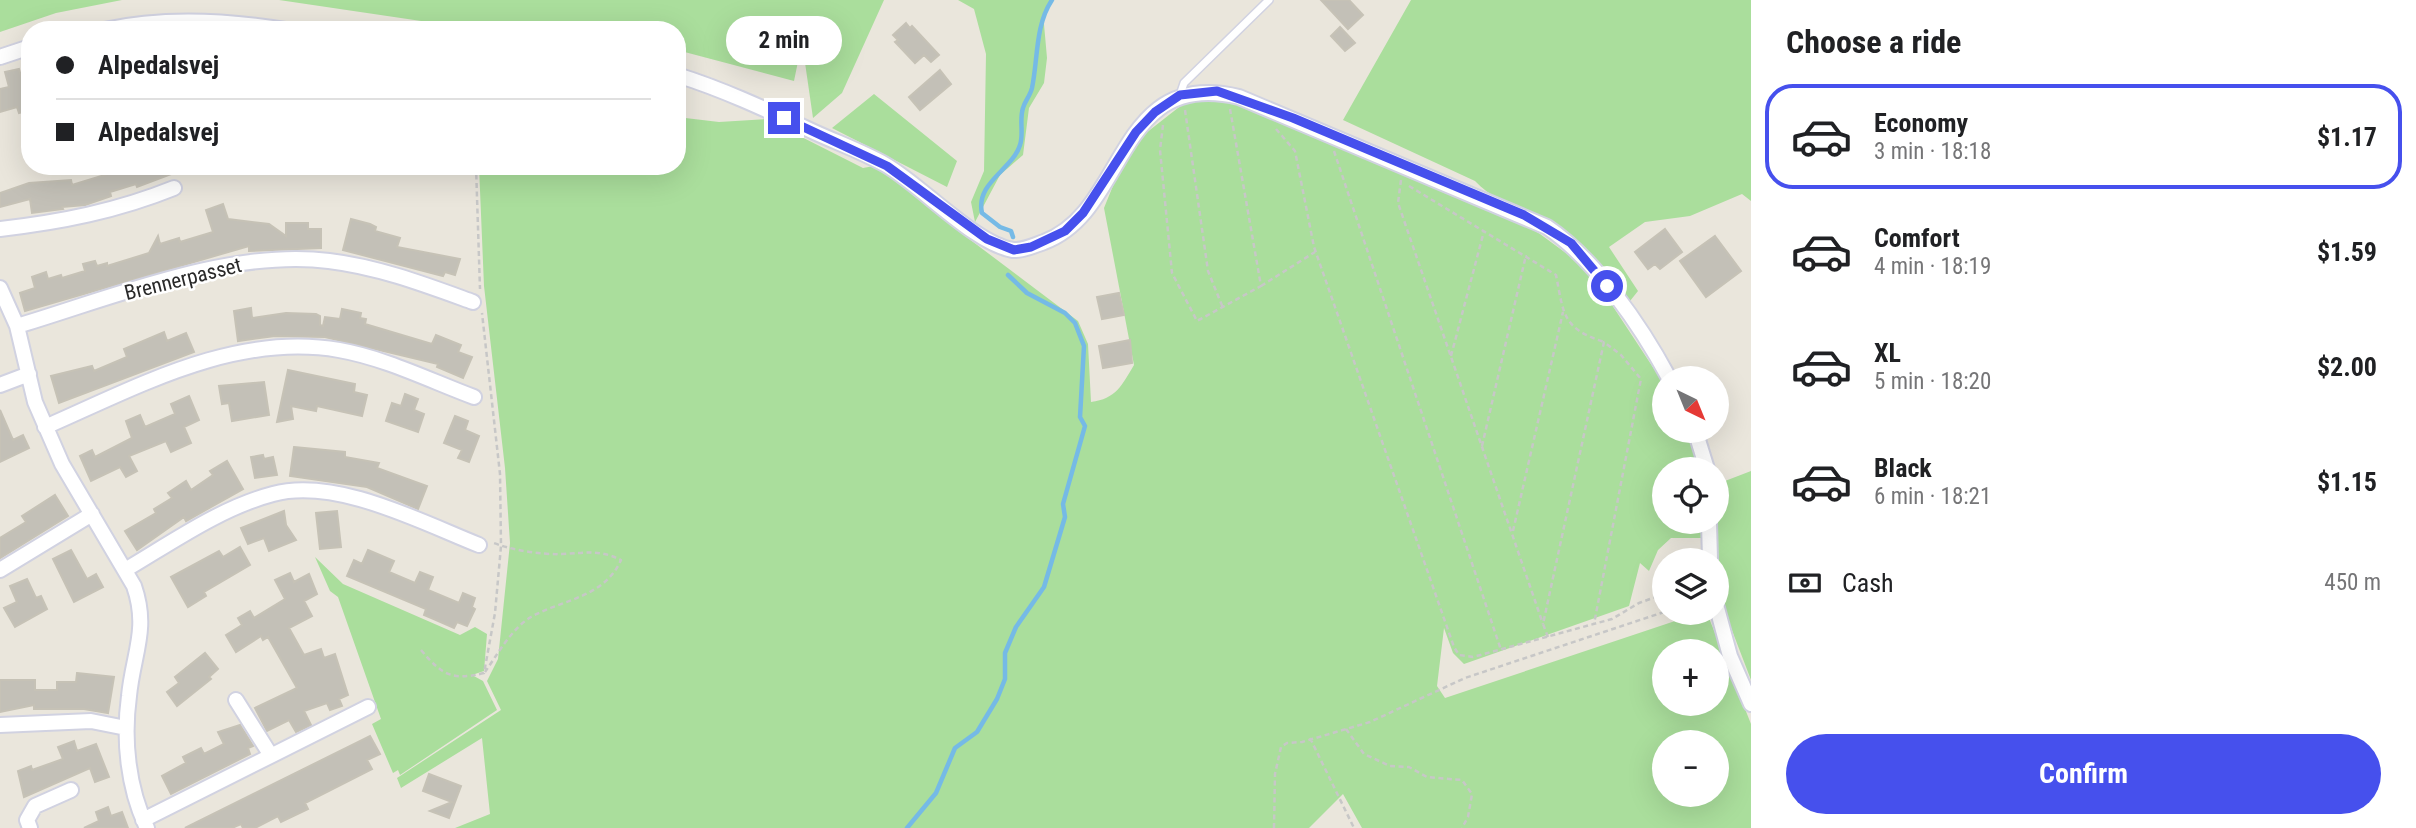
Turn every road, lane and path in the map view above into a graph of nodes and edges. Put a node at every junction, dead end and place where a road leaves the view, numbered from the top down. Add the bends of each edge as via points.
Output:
1 (1269, 0) edge
2 (21, 50) edge
3 (0, 57) edge
4 (686, 78) edge
5 (1180, 95) junction
6 (1241, 112) dead end
7 (1174, 117) dead end
8 (1163, 123) dead end
9 (1284, 130) dead end
10 (1334, 151) dead end
11 (476, 175) edge
12 (174, 188) dead end
13 (0, 229) edge
14 (1485, 231) junction
15 (1315, 251) junction
16 (1527, 255) junction
17 (1261, 286) junction
18 (0, 288) edge
19 (478, 300) junction
20 (1223, 308) junction
21 (1563, 309) junction
22 (17, 326) junction
23 (1604, 342) junction
24 (1451, 357) junction
25 (1661, 366) edge
26 (29, 374) junction
27 (0, 385) edge
28 (474, 397) dead end
29 (45, 427) junction
30 (1482, 446) junction
31 (92, 514) junction
32 (1512, 533) junction
33 (479, 545) dead end
34 (501, 546) junction
35 (0, 570) edge
36 (125, 570) junction
37 (1652, 599) edge
38 (1652, 616) edge
39 (1543, 624) junction
40 (1594, 624) junction
41 (1722, 625) edge
42 (1548, 637) junction
43 (421, 650) dead end
44 (1501, 650) junction
45 (484, 673) junction
46 (236, 700) dead end
47 (1751, 704) edge
48 (368, 707) dead end
49 (0, 725) edge
50 (127, 728) junction
51 (1346, 729) junction
52 (1310, 738) junction
53 (270, 754) junction
54 (71, 790) dead end
55 (145, 824) edge
56 (30, 828) edge
57 (1274, 828) edge
58 (1354, 828) edge
59 (1462, 828) edge

1 - 5 lane via 1184,83
2 - 3 street
4 - 5 street via 887,166 987,239 1014,250 1065,231 1083,213 1136,132
5 - 25 street via 1203,90 1239,97 1547,227 1594,267
6 - 17 path via 1230,108
7 - 20 path via 1185,110 1208,271
8 - 20 path via 1160,150 1172,273 1197,321
9 - 15 path via 1272,125 1295,151
10 - 44 path
11 - 19 path
12 - 13 street via 87,216
14 - 16 path
14 - 24 path
14 - 24 path via 1400,180 1398,203
15 - 17 path
15 - 44 path via 1454,647 1459,655 1473,657
16 - 21 path via 1556,275
16 - 30 path
17 - 20 path
18 - 22 street
19 - 22 street, Brennerpasset via 386,271 328,260 268,260 225,265
19 - 34 path via 500,474
21 - 23 path via 1567,322 1580,334
21 - 32 path
22 - 26 street
23 - 39 path
23 - 40 path via 1641,379
24 - 30 path
26 - 27 street
26 - 29 street
28 - 29 street via 339,350 270,347 179,369
29 - 31 street
30 - 32 path
31 - 35 street
31 - 36 street
32 - 39 path
33 - 36 street via 360,498 314,491 275,493 199,526
34 - 45 path
34 - 45 path via 561,554 587,550 621,561 615,574 588,595 528,618
36 - 50 street via 140,603 142,620
37 - 40 path
38 - 51 path via 1465,678
39 - 42 path
40 - 42 path
41 - 47 street
42 - 44 path
43 - 45 path via 435,667 453,677
46 - 53 street
48 - 53 street
49 - 50 street via 91,721
50 - 55 street via 132,782
51 - 52 path
51 - 59 path via 1364,754 1390,766 1409,767 1427,777 1462,780 1472,794
52 - 57 path via 1281,747 1275,774
52 - 58 path
53 - 55 street
54 - 56 street via 35,806 26,820

